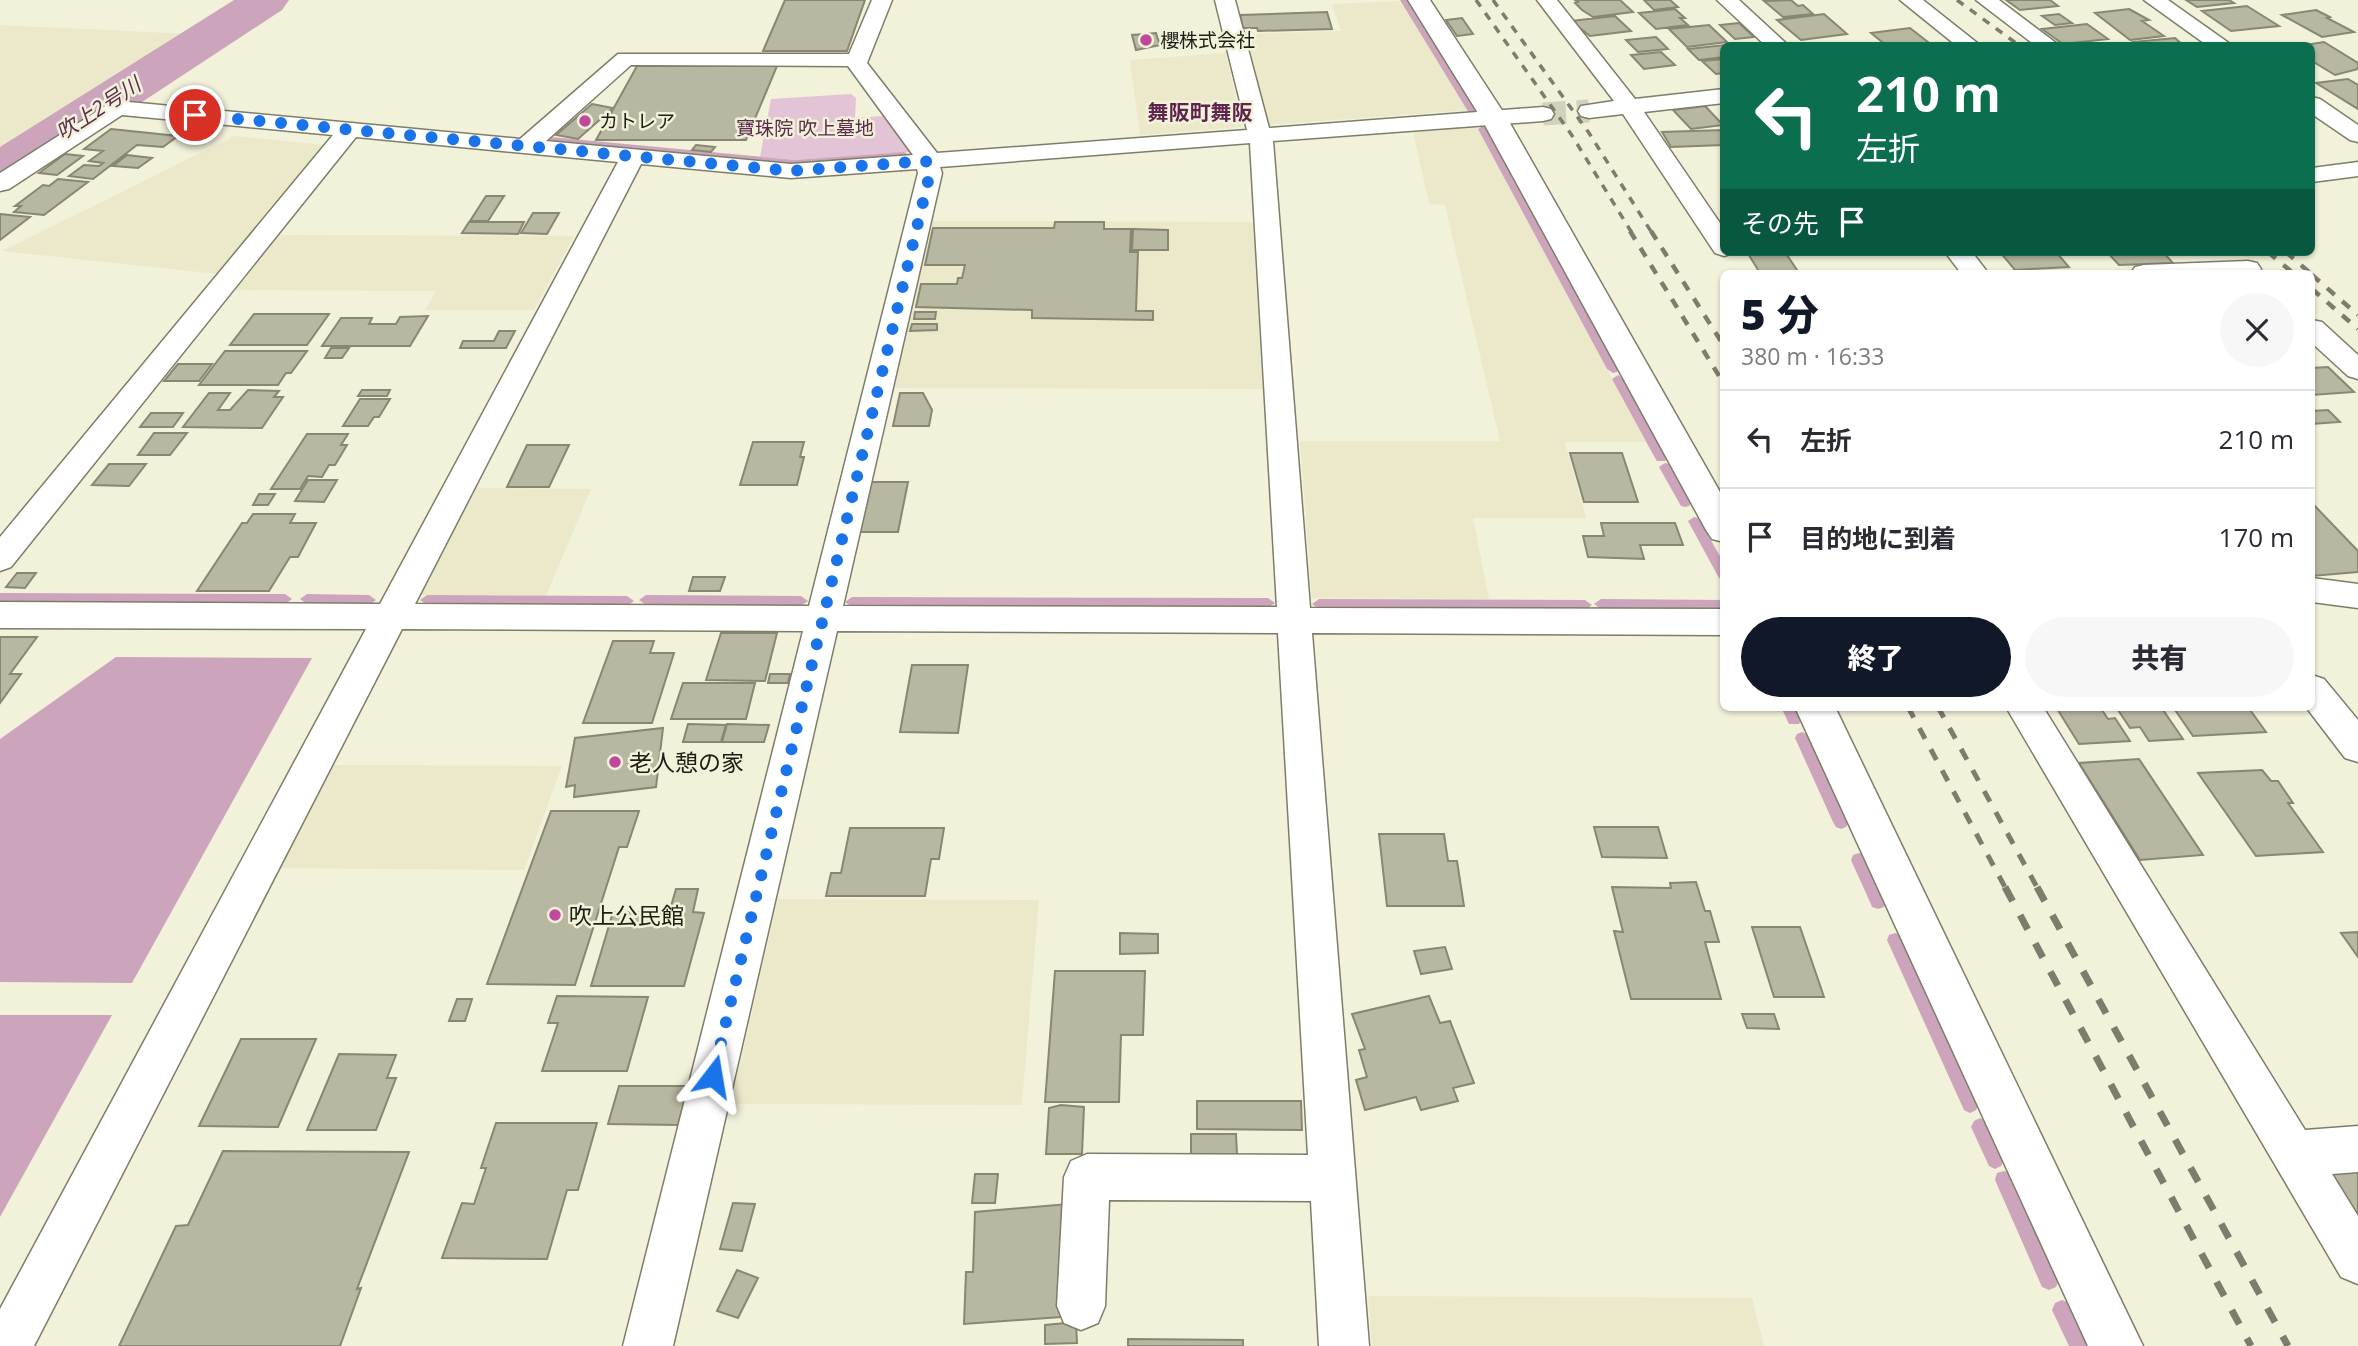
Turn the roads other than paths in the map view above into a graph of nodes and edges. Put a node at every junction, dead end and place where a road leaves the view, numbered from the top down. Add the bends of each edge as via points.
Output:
1 (882, 0) edge
2 (1225, 0) edge
3 (1419, 0) edge
4 (1547, 0) edge
5 (1727, 0) edge
6 (1910, 0) edge
7 (1986, 0) edge
8 (2154, 0) edge
9 (1774, 42) edge
10 (1966, 42) edge
11 (2044, 42) edge
12 (2217, 42) edge
13 (857, 60) junction
14 (1720, 96) edge
15 (2315, 106) edge
16 (1630, 107) junction
17 (1589, 111) tunnel mouth
18 (1543, 114) tunnel mouth
19 (1494, 118) junction
20 (350, 130) junction
21 (2358, 135) edge
22 (1259, 136) junction
23 (526, 146) junction
24 (633, 156) junction
25 (926, 161) junction
26 (2358, 169) edge
27 (2315, 176) edge
28 (0, 184) edge
29 (1720, 242) edge
30 (1961, 256) edge
31 (2243, 265) edge
32 (1973, 270) edge
33 (2181, 270) edge
34 (2315, 331) edge
35 (2358, 370) edge
36 (1720, 523) edge
37 (0, 559) edge
38 (2315, 590) edge
39 (2358, 596) edge
40 (0, 615) edge
41 (389, 617) junction
42 (822, 618) junction
43 (1295, 620) junction
44 (1720, 622) edge
45 (2315, 693) edge
46 (1817, 711) edge
47 (2026, 711) edge
48 (2358, 747) edge
49 (2358, 1149) edge
50 (2296, 1154) junction
51 (1333, 1178) junction
52 (2358, 1260) edge
53 (1081, 1306) dead end
54 (7, 1346) edge
55 (648, 1346) edge
56 (1344, 1346) edge
57 (2116, 1346) edge

1 - 13 street
2 - 22 street
3 - 19 street
4 - 16 street
5 - 9 street
6 - 10 street
7 - 11 street
8 - 12 street
13 - 23 street via 626,60
13 - 25 street via 924,150
14 - 16 street
15 - 21 street
16 - 17 street
16 - 29 street
18 - 19 street
19 - 22 street
19 - 36 street
20 - 23 street
20 - 28 street via 118,108
20 - 37 street
22 - 25 street
22 - 43 street
23 - 24 street
24 - 25 street via 791,171
24 - 41 street
25 - 42 street via 930,173
26 - 27 street
30 - 32 street
31 - 33 street
34 - 35 street
38 - 39 street
40 - 41 street
41 - 42 street
41 - 54 street
42 - 43 street
42 - 55 street
43 - 44 street
43 - 51 street
45 - 48 street
46 - 57 street
47 - 50 street
49 - 50 street
50 - 52 street
51 - 53 street via 1087,1177
51 - 56 street

